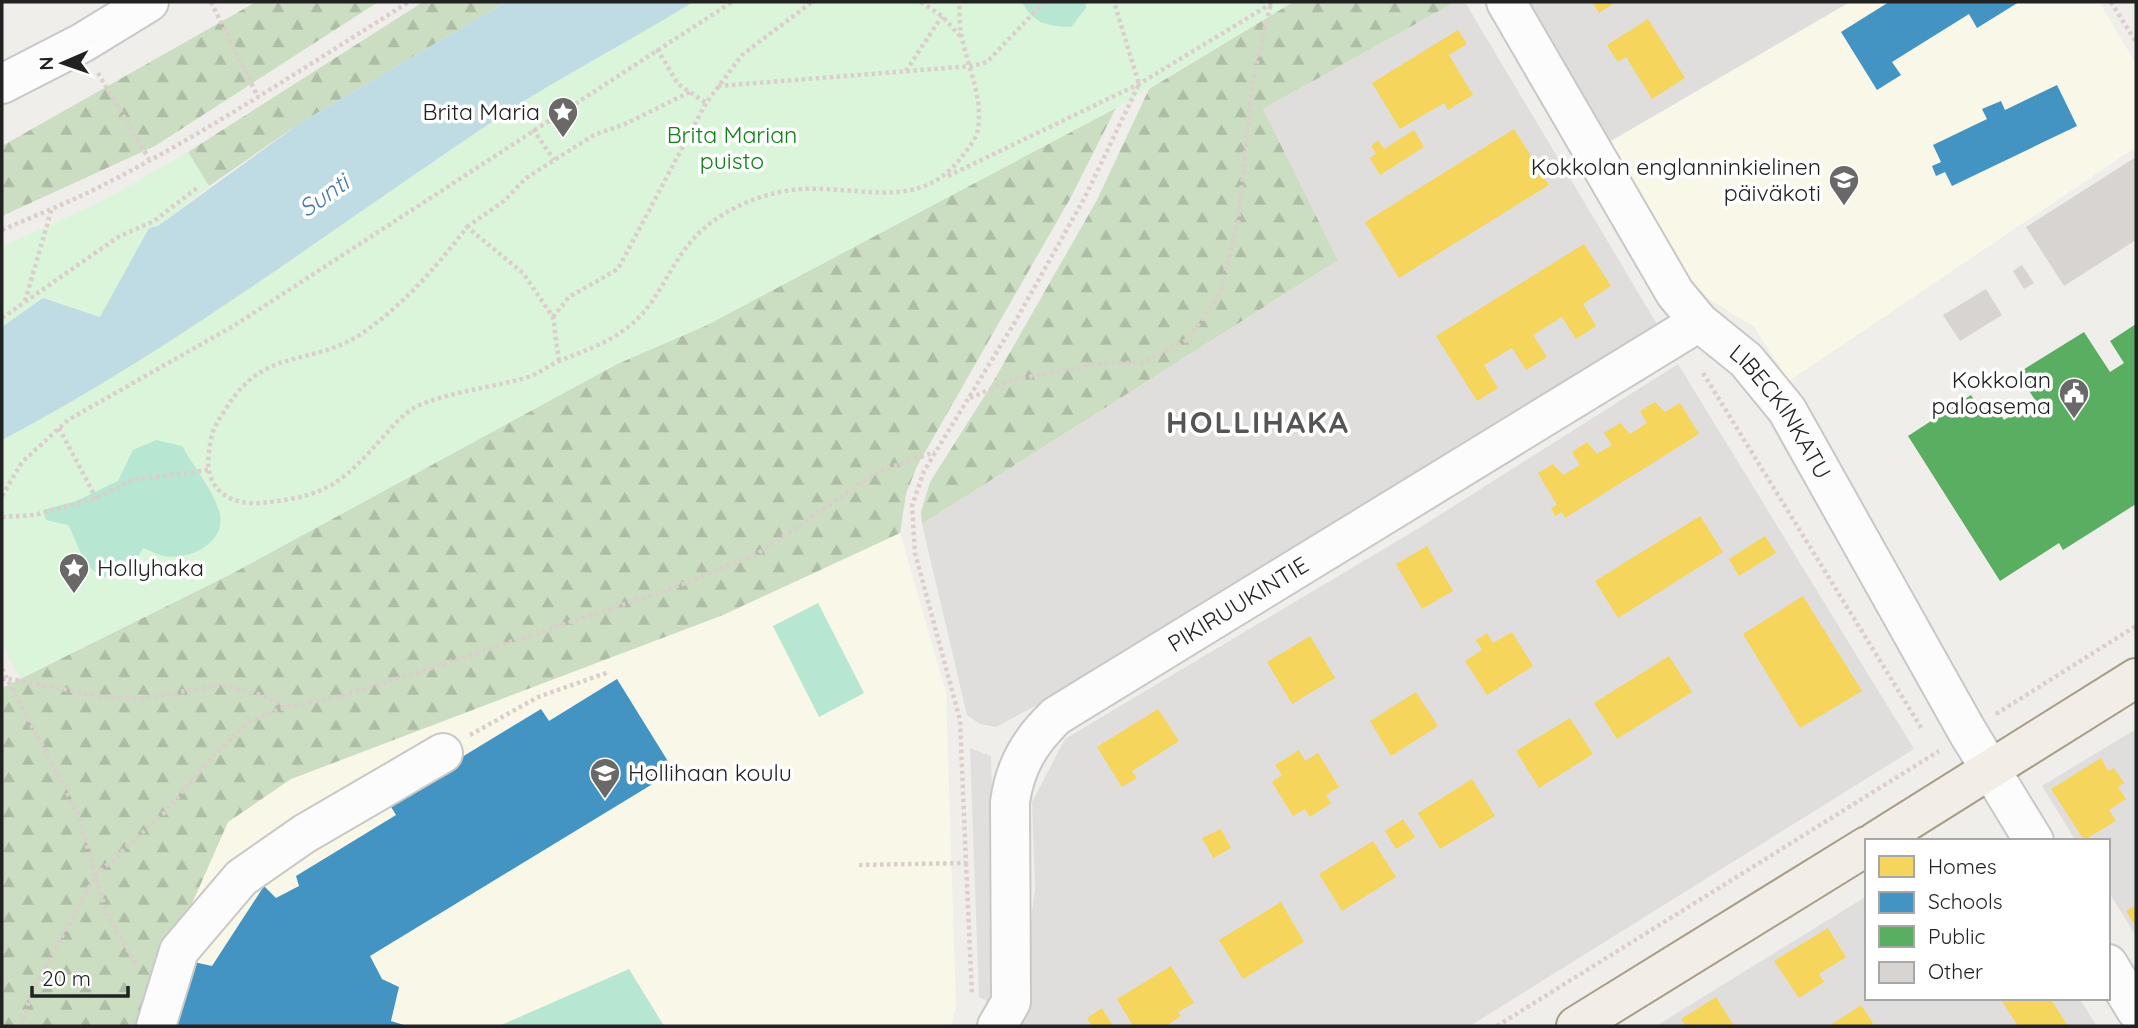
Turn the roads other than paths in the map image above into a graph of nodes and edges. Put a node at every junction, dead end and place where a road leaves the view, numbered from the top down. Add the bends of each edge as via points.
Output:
1 (149, 2) edge
2 (1506, 2) edge
3 (2, 84) edge
4 (1699, 322) junction
5 (2136, 678) edge
6 (443, 752) road end
7 (1991, 769) junction
8 (1879, 839) edge
9 (2033, 839) edge
10 (1865, 847) edge
11 (2110, 967) edge
12 (993, 1008) edge
13 (2136, 1010) edge
14 (158, 1020) edge
15 (1576, 1026) edge

1 - 3 street
2 - 4 street, LIBECKINKATU via 1675,293
4 - 7 street, LIBECKINKATU via 1746,360 1787,410
4 - 12 street, PIKIRUUKINTIE via 1056,716 1041,730 1018,764 1010,802
5 - 7 main road
6 - 14 street via 304,834 241,878 178,951
7 - 8 main road
7 - 9 street, LIBECKINKATU
10 - 15 main road
11 - 13 street

